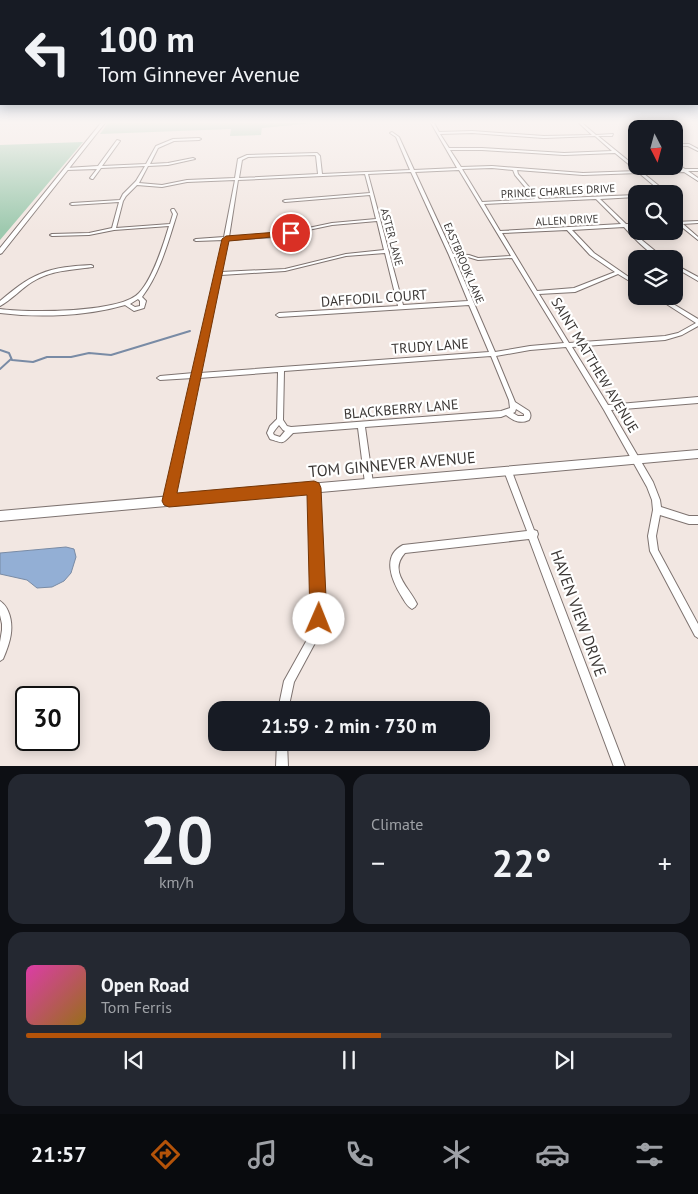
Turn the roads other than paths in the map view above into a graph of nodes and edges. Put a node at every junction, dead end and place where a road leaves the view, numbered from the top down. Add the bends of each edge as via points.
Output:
1 (74, 159) edge
2 (105, 159) edge
3 (151, 159) edge
4 (193, 159) dead end
5 (240, 159) edge
6 (318, 159) edge
7 (408, 159) edge
8 (453, 159) edge
9 (148, 165) junction
10 (99, 167) junction
11 (66, 168) junction
12 (459, 168) junction
13 (515, 169) junction
14 (413, 170) junction
15 (684, 170) joint
16 (698, 170) edge
17 (366, 172) junction
18 (628, 172) edge
19 (320, 174) junction
20 (643, 175) edge
21 (92, 178) dead end
22 (236, 178) junction
23 (698, 180) edge
24 (136, 184) junction
25 (656, 185) edge
26 (372, 194) junction
27 (628, 196) edge
28 (597, 198) junction
29 (120, 201) junction
30 (285, 201) dead end
31 (538, 201) junction
32 (480, 203) junction
33 (72, 204) dead end
34 (173, 210) dead end
35 (378, 220) junction
36 (698, 222) edge
37 (683, 223) edge
38 (172, 225) junction
39 (624, 226) junction
40 (628, 226) edge
41 (683, 228) edge
42 (114, 229) junction
43 (569, 229) junction
44 (499, 232) junction
45 (52, 235) dead end
46 (226, 239) junction
47 (698, 239) edge
48 (196, 240) dead end
49 (651, 250) edge
50 (387, 251) junction
51 (0, 252) edge
52 (451, 255) junction
53 (513, 257) junction
54 (91, 266) dead end
55 (683, 270) edge
56 (618, 272) junction
57 (218, 274) junction
58 (628, 279) edge
59 (698, 279) edge
60 (535, 293) junction
61 (139, 297) junction
62 (470, 303) junction
63 (0, 304) edge
64 (127, 304) junction
65 (670, 305) edge
66 (401, 307) junction
67 (0, 311) edge
68 (279, 315) dead end
69 (698, 323) edge
70 (567, 345) junction
71 (493, 354) junction
72 (281, 369) junction
73 (196, 375) junction
74 (160, 378) dead end
75 (698, 400) edge
76 (606, 408) junction
77 (512, 409) joint
78 (280, 420) junction
79 (361, 425) junction
80 (288, 429) junction
81 (698, 454) edge
82 (636, 459) junction
83 (508, 471) junction
84 (369, 483) junction
85 (314, 488) junction
86 (169, 501) junction
87 (657, 510) junction
88 (0, 516) edge
89 (698, 520) edge
90 (534, 534) junction
91 (412, 604) dead end
92 (0, 606) edge
93 (698, 633) edge
94 (0, 656) edge
95 (285, 701) edge
96 (282, 751) edge
97 (282, 766) edge
98 (620, 766) edge

1 - 11 main road
2 - 10 street
3 - 9 street
4 - 9 street
5 - 22 street
6 - 19 street
7 - 14 street, EASTBROOK LANE
8 - 12 street, SAINT MATTHEW AVENUE
9 - 10 street
9 - 24 street
10 - 11 street
10 - 21 street
11 - 51 main road
12 - 13 street
12 - 14 street
12 - 32 street, SAINT MATTHEW AVENUE
13 - 18 street via 583,174
13 - 31 street
14 - 17 street
14 - 52 street, EASTBROOK LANE
15 - 16 street
15 - 23 street
17 - 19 street
17 - 26 street, ASTER LANE
19 - 22 street
20 - 25 street
22 - 24 street via 162,186
22 - 46 street
24 - 29 street
26 - 30 street
26 - 35 street, ASTER LANE
27 - 28 street, PRINCE CHARLES DRIVE
28 - 31 street, PRINCE CHARLES DRIVE
28 - 39 street
29 - 33 street
29 - 42 street
31 - 32 street, PRINCE CHARLES DRIVE
32 - 44 street, SAINT MATTHEW AVENUE
34 - 38 street
35 - 46 street via 332,224 275,236
35 - 50 street, ASTER LANE
36 - 37 street
38 - 42 street
38 - 61 street via 150,280
39 - 40 street, ALLEN DRIVE
39 - 43 street, ALLEN DRIVE
39 - 49 street
41 - 47 street
42 - 45 street via 89,234
43 - 44 street, ALLEN DRIVE
43 - 56 street via 592,254
44 - 53 street, SAINT MATTHEW AVENUE
46 - 48 street
46 - 57 street
50 - 57 street via 346,255 285,270
50 - 66 street, ASTER LANE
52 - 53 street via 478,259
52 - 62 street, EASTBROOK LANE
53 - 60 street, SAINT MATTHEW AVENUE
54 - 63 street via 52,270 40,275
55 - 59 street
56 - 58 street
56 - 60 street via 575,290
57 - 73 street
60 - 70 street, SAINT MATTHEW AVENUE
61 - 64 street
61 - 64 street via 143,305 139,309
62 - 66 street, DAFFODIL COURT
62 - 71 street, EASTBROOK LANE
64 - 67 street via 14,314
65 - 69 street
66 - 68 street, DAFFODIL COURT
69 - 70 street, TRUDY LANE via 680,334 665,338
70 - 71 street, TRUDY LANE
70 - 76 street, SAINT MATTHEW AVENUE
71 - 72 street, TRUDY LANE
71 - 77 street, EASTBROOK LANE
72 - 73 street, TRUDY LANE
72 - 78 street
73 - 74 street, TRUDY LANE
73 - 86 street
75 - 76 street
76 - 82 street, SAINT MATTHEW AVENUE
77 - 79 street, BLACKBERRY LANE
78 - 80 street
78 - 80 street, BLACKBERRY LANE via 272,428 272,438 281,440
79 - 80 street, BLACKBERRY LANE
79 - 84 street
81 - 82 main road, TOM GINNEVER AVENUE
82 - 83 main road, TOM GINNEVER AVENUE
82 - 87 street, SAINT MATTHEW AVENUE via 650,485
83 - 84 main road, TOM GINNEVER AVENUE
83 - 90 street, HAVEN VIEW DRIVE
84 - 85 main road, TOM GINNEVER AVENUE
85 - 86 main road, TOM GINNEVER AVENUE
85 - 95 street via 319,619 312,640 289,681
86 - 88 main road, TOM GINNEVER AVENUE
87 - 89 street
87 - 93 street, SAINT MATTHEW AVENUE via 652,536 654,551
90 - 91 street via 403,549 395,559 394,568 397,583
90 - 98 street, HAVEN VIEW DRIVE
92 - 94 street via 7,616 8,630
96 - 97 street

